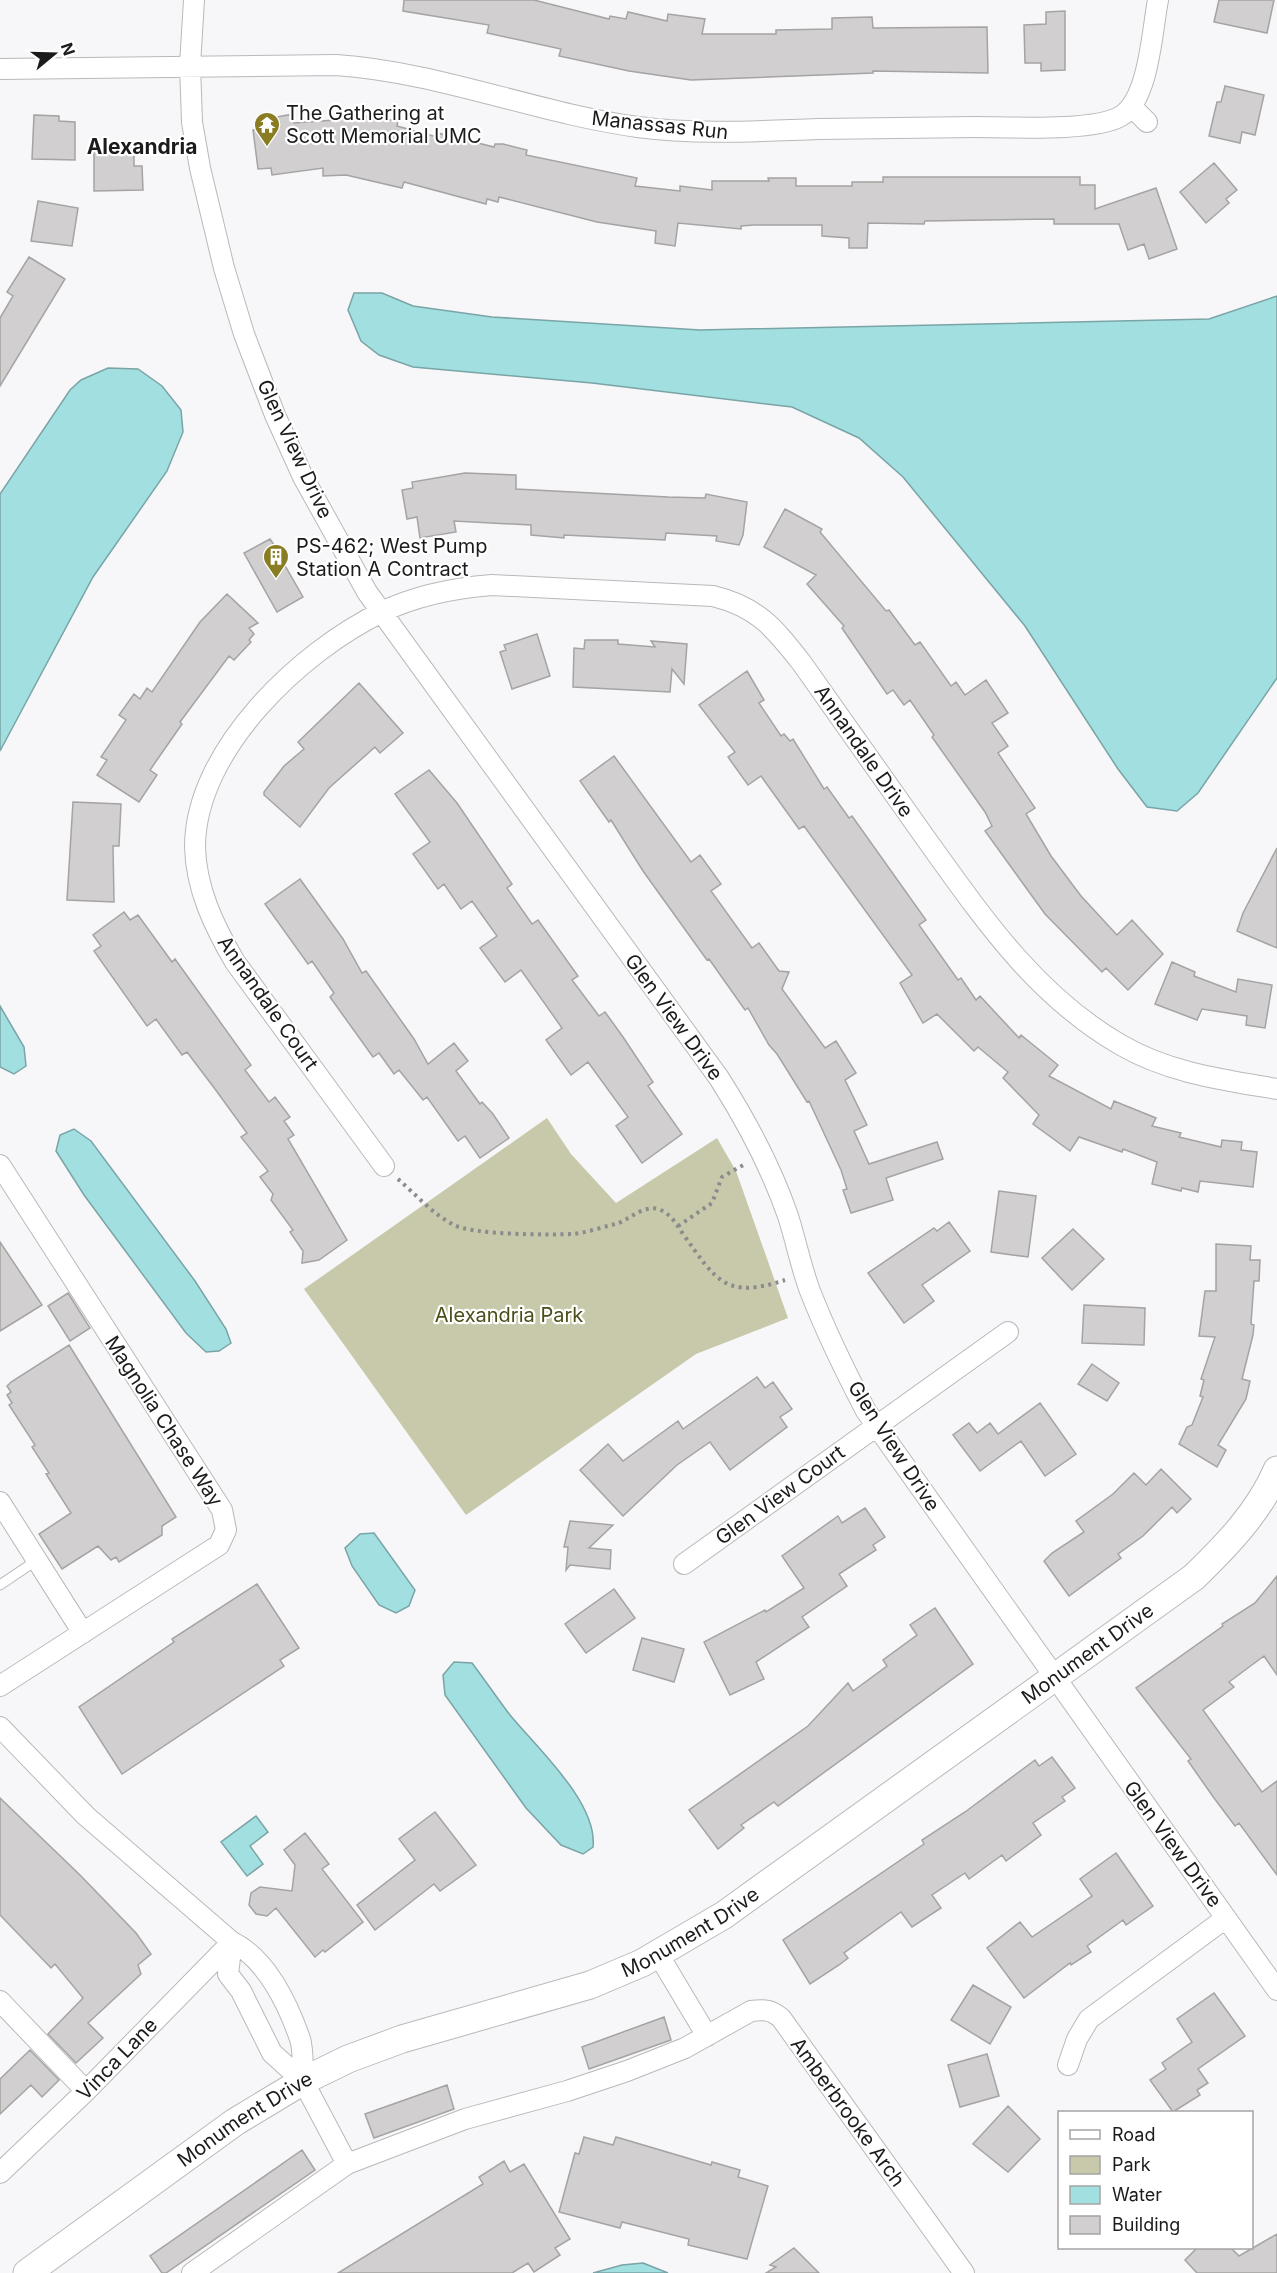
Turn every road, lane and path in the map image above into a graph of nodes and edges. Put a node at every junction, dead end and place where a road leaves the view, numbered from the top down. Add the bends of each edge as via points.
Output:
1 (194, 0) edge
2 (1158, 0) edge
3 (190, 66) junction
4 (0, 69) edge
5 (1131, 107) junction
6 (1147, 122) dead end
7 (382, 612) junction
8 (1277, 1089) edge
9 (762, 1154) junction
10 (0, 1165) edge
11 (384, 1166) joint
12 (678, 1226) junction
13 (805, 1274) junction
14 (1008, 1332) dead end
15 (876, 1426) junction
16 (1277, 1470) edge
17 (0, 1502) edge
18 (37, 1560) junction
19 (684, 1564) dead end
20 (0, 1586) edge
21 (83, 1633) junction
22 (1055, 1678) junction
23 (0, 1686) edge
24 (0, 1727) edge
25 (1226, 1918) junction
26 (231, 1942) junction
27 (658, 1954) junction
28 (1277, 1990) edge
29 (0, 2001) edge
30 (707, 2036) junction
31 (1068, 2065) dead end
32 (303, 2081) junction
33 (86, 2091) junction
34 (348, 2164) junction
35 (0, 2173) edge
36 (214, 2267) edge
37 (27, 2273) edge
38 (192, 2273) edge
39 (964, 2273) edge

1 - 3 street, Glen View Drive
2 - 5 street via 1139,96
3 - 4 street, Manassas Run
3 - 5 street, Manassas Run via 376,68 497,95 569,116 710,132 1047,127 1106,122
3 - 7 street, Glen View Drive via 192,122 200,168 244,334 303,477
5 - 6 street
7 - 8 street, Annandale Drive via 416,598 492,585 713,596 755,612 801,662 986,923 1041,986 1081,1019 1122,1046 1153,1060 1194,1074
7 - 9 street, Glen View Drive via 719,1078
7 - 11 street, Annandale Court via 312,657 257,711 222,756 210,779 200,809 195,846 203,895 216,930 235,962
9 - 12 path via 722,1178 712,1203
9 - 13 street, Glen View Drive via 788,1216
10 - 21 street, Magnolia Chase Way via 225,1517 226,1530 219,1545
11 - 12 path via 455,1226 484,1231 573,1234 656,1208
12 - 13 path via 714,1273 736,1289 766,1287
13 - 15 street, Glen View Drive via 835,1351
14 - 15 street, Glen View Court
15 - 19 street, Glen View Court
15 - 22 street, Glen View Drive
16 - 22 street, Monument Drive via 1252,1513 1194,1577
17 - 18 street
18 - 20 lane
18 - 21 street
21 - 23 street, Magnolia Chase Way
22 - 25 street, Glen View Drive
22 - 27 street, Monument Drive via 724,1915
24 - 26 street via 86,1816
25 - 28 street, Glen View Drive
25 - 31 street via 1089,2019 1077,2038
26 - 32 street via 228,1974 241,1991 272,2053
26 - 32 street via 243,1947 270,1974 301,2041
26 - 33 street, Vinca Lane
27 - 30 street
27 - 32 street, Monument Drive via 590,1985 402,2039
29 - 33 street
30 - 34 street, Amberbrooke Arch via 627,2071 465,2119
30 - 39 street, Amberbrooke Arch via 751,2011 773,2011 782,2018
32 - 34 street
32 - 37 street, Monument Drive via 235,2122
33 - 35 street, Vinca Lane
34 - 36 street, Amberbrooke Arch
36 - 38 street, Amberbrooke Arch

